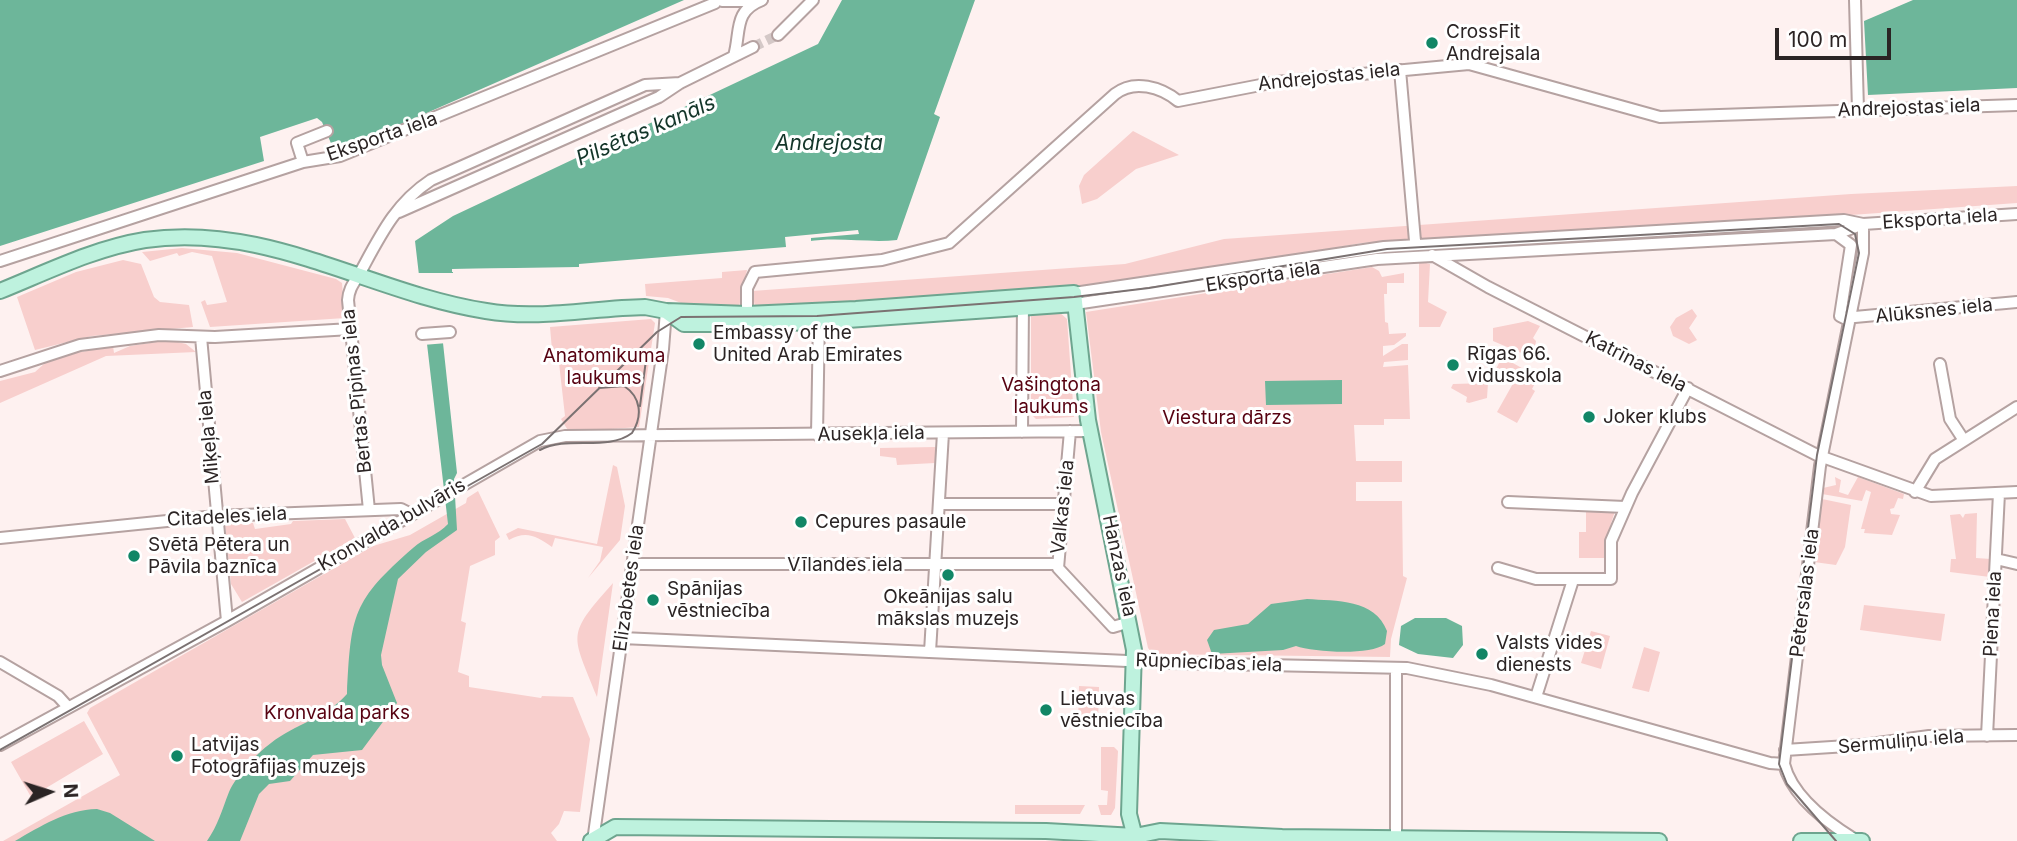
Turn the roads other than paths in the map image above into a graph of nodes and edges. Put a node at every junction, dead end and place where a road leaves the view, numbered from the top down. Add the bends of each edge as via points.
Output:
1 (762, 0) edge
2 (813, 0) edge
3 (1855, 0) edge
4 (719, 2) edge
5 (778, 35) tunnel mouth
6 (753, 47) tunnel mouth
7 (734, 56) junction
8 (1400, 70) junction
9 (2017, 105) edge
10 (1858, 110) junction
11 (327, 131) dead end
12 (303, 162) junction
13 (2017, 214) edge
14 (1863, 224) junction
15 (1836, 234) junction
16 (1421, 243) junction
17 (1450, 255) junction
18 (1432, 256) junction
19 (0, 261) edge
20 (359, 274) junction
21 (0, 291) edge
22 (1075, 299) junction
23 (2017, 302) edge
24 (1023, 303) junction
25 (666, 312) junction
26 (819, 317) junction
27 (747, 319) junction
28 (1850, 319) junction
29 (684, 324) junction
30 (351, 330) junction
31 (450, 332) dead end
32 (422, 334) dead end
33 (665, 335) junction
34 (201, 337) junction
35 (1940, 364) dead end
36 (0, 371) edge
37 (1688, 388) junction
38 (2017, 407) edge
39 (1070, 431) junction
40 (1091, 431) junction
41 (1022, 432) junction
42 (943, 433) junction
43 (817, 435) junction
44 (651, 436) junction
45 (1963, 439) junction
46 (1822, 457) junction
47 (1915, 492) junction
48 (2017, 492) edge
49 (1999, 493) junction
50 (1508, 502) dead end
51 (939, 504) junction
52 (1064, 504) junction
53 (1625, 508) junction
54 (369, 510) junction
55 (411, 513) junction
56 (216, 516) junction
57 (0, 538) edge
58 (1996, 559) junction
59 (632, 564) junction
60 (1058, 564) junction
61 (2017, 564) edge
62 (935, 565) junction
63 (1498, 568) dead end
64 (1573, 580) junction
65 (227, 621) junction
66 (1130, 622) junction
67 (622, 638) junction
68 (930, 652) junction
69 (0, 662) edge
70 (1135, 662) junction
71 (1396, 668) junction
72 (1536, 698) junction
73 (68, 706) junction
74 (2017, 735) edge
75 (1987, 736) junction
76 (0, 745) edge
77 (1785, 750) junction
78 (1784, 764) junction
79 (1825, 820) junction
80 (841, 835) edge
81 (1066, 837) edge
82 (1139, 839) edge
83 (1396, 839) edge
84 (1822, 840) edge
85 (1858, 840) edge
86 (593, 841) edge
87 (1646, 841) edge
88 (1659, 841) edge
89 (1801, 841) edge

1 - 4 street
1 - 7 street via 740,16
2 - 5 street
3 - 10 street
4 - 12 street, Eksporta iela via 407,131 340,156
6 - 7 street
7 - 20 street, Bertas Pīpiņas iela via 680,83 645,85 412,192 380,231
8 - 10 street, Andrejostas iela via 1469,64 1661,117
8 - 16 street
8 - 27 street, Andrejostas iela via 1263,84 1178,101 1156,89 1122,89 949,243 882,260 755,272 748,282
9 - 10 street, Andrejostas iela
11 - 12 street via 296,143
12 - 19 street, Eksporta iela
13 - 14 street, Eksporta iela
14 - 15 street, Eksporta iela
14 - 17 street, Eksporta iela via 1844,220
14 - 28 street, Pētersalas iela via 1863,253
15 - 17 street, Eksporta iela
15 - 28 street, Pētersalas iela via 1851,245 1840,316
16 - 17 street, Eksporta iela
16 - 18 street
16 - 22 street, Eksporta iela
17 - 18 street, Katrīnas iela
17 - 37 street, Katrīnas iela
18 - 22 street, Eksporta iela
20 - 21 main road, Eksporta iela via 267,246 164,238 91,255
20 - 25 main road, Eksporta iela via 448,303 509,315 632,307
20 - 30 street, Bertas Pīpiņas iela via 349,287
22 - 24 main road, Eksporta iela
22 - 40 main road, Hanzas iela
23 - 28 street, Alūksnes iela
24 - 26 main road, Eksporta iela
24 - 41 street
25 - 27 main road, Eksporta iela
25 - 29 main road, Eksporta iela
25 - 33 street, Elizabetes iela
26 - 27 main road, Eksporta iela
26 - 43 street
27 - 29 main road, Eksporta iela
28 - 46 street, Pētersalas iela
29 - 33 street
30 - 34 street
30 - 54 street, Bertas Pīpiņas iela
31 - 32 street
33 - 44 street, Elizabetes iela
34 - 36 street via 159,335 80,345
34 - 56 street, Miķeļa iela
35 - 45 street via 1950,419
37 - 46 street, Katrīnas iela
37 - 53 street
38 - 45 street
39 - 40 street, Ausekļa iela
39 - 41 street, Ausekļa iela
39 - 52 street, Valkas iela
40 - 66 main road, Hanzas iela
41 - 42 street, Ausekļa iela
42 - 43 street, Ausekļa iela
42 - 51 street
43 - 44 street, Ausekļa iela
44 - 55 street, Kronvalda bulvāris via 565,436 540,441
44 - 59 street, Elizabetes iela
45 - 47 street via 1935,458
46 - 47 street, Katrīnas iela
46 - 77 street, Pētersalas iela
47 - 49 street, Katrīnas iela via 1949,497
48 - 49 street, Katrīnas iela
49 - 58 street, Piena iela
50 - 53 street
51 - 52 street
51 - 62 street
52 - 60 street, Valkas iela
53 - 64 street via 1611,541 1611,579
54 - 55 street, Citadeles iela
54 - 56 street, Citadeles iela
55 - 65 street, Kronvalda bulvāris
56 - 57 street, Citadeles iela
56 - 65 street, Miķeļa iela
58 - 61 street
58 - 75 street, Piena iela
59 - 62 street, Vīlandes iela
59 - 67 street, Elizabetes iela
60 - 62 street, Vīlandes iela
60 - 66 street, Valkas iela via 1060,573 1113,626
62 - 68 street
63 - 64 street via 1536,579
64 - 72 street
65 - 73 street, Kronvalda bulvāris
66 - 70 main road, Hanzas iela
67 - 68 street, Rūpniecības iela
67 - 86 street, Elizabetes iela
68 - 70 street, Rūpniecības iela
69 - 73 street
70 - 71 street, Rūpniecības iela
70 - 82 main road, Hanzas iela via 1129,814
71 - 72 street, Rūpniecības iela via 1446,675
71 - 83 street
72 - 78 street, Rūpniecības iela
73 - 76 street, Kronvalda bulvāris
74 - 75 street, Sermuliņu iela
75 - 77 street, Sermuliņu iela via 1929,736
77 - 78 street, Pētersalas iela
78 - 79 street via 1793,784
79 - 84 street
79 - 85 street
80 - 81 main road via 1046,831
80 - 86 main road via 615,827
81 - 82 main road
82 - 83 main road via 1160,831
83 - 87 main road
84 - 85 main road
84 - 89 main road
87 - 88 main road

